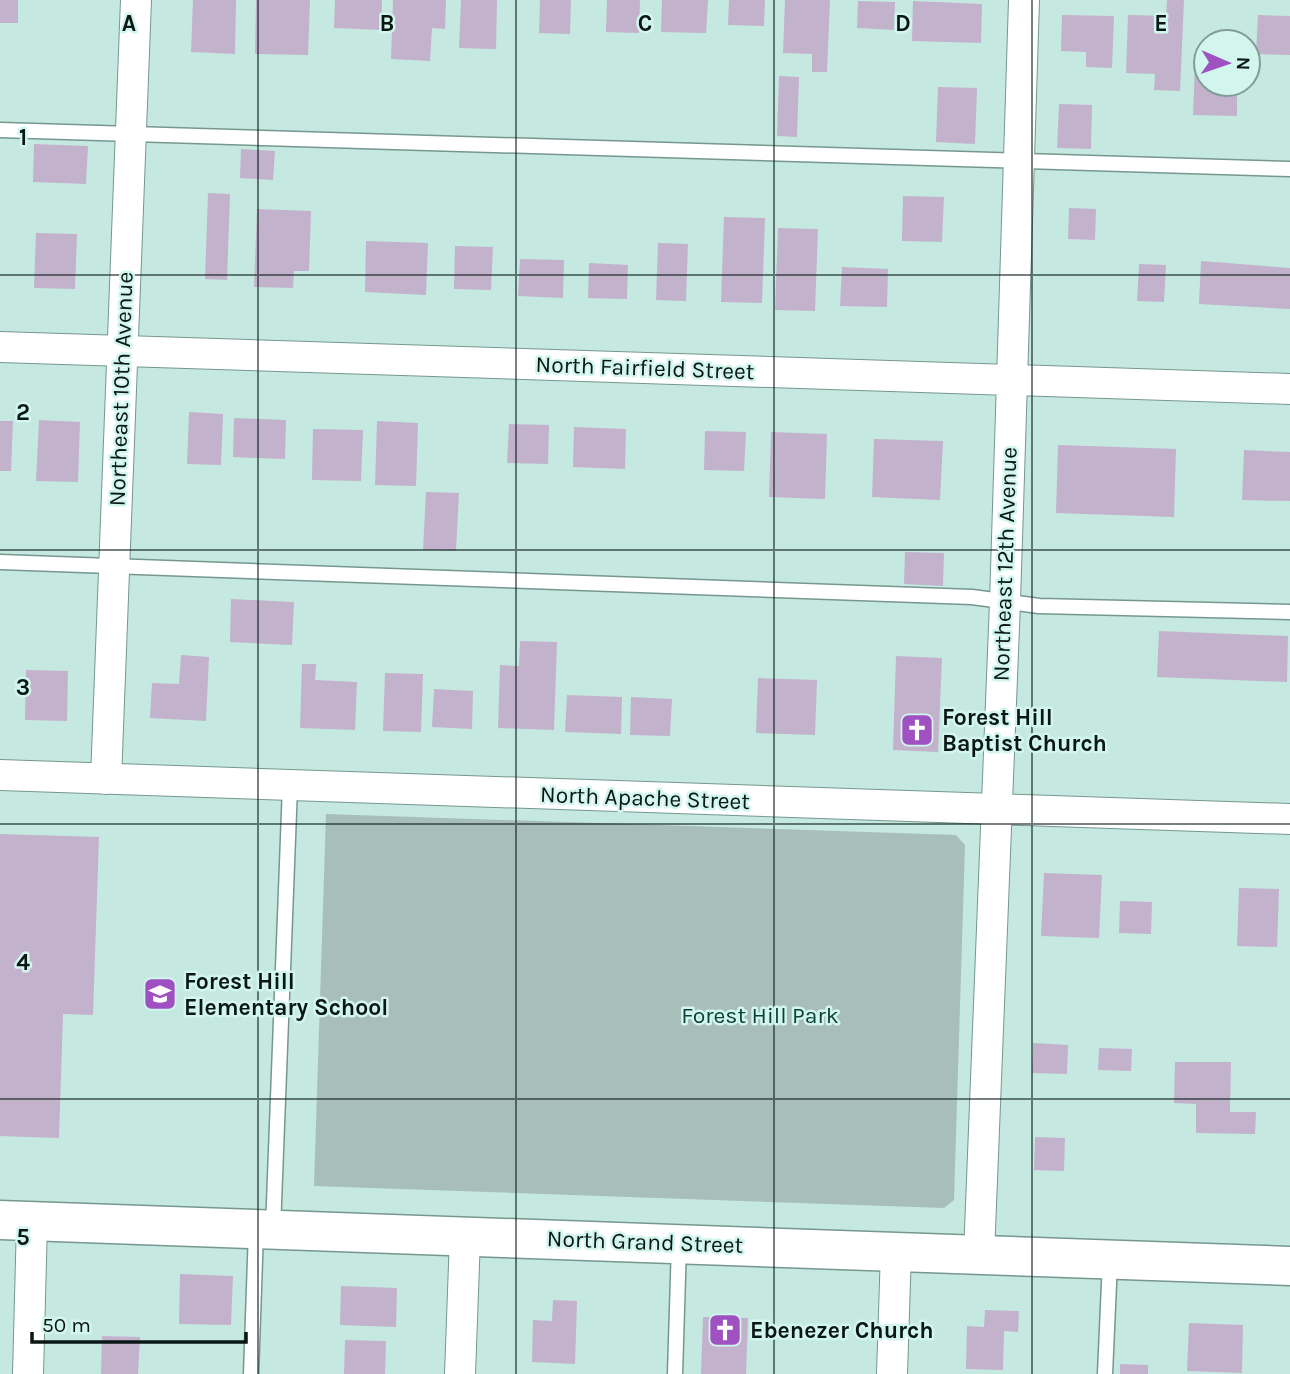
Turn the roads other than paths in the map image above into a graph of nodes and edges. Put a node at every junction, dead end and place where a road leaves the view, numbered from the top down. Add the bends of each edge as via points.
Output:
1 (136, 0) edge
2 (1024, 0) edge
3 (0, 130) edge
4 (132, 133) junction
5 (1020, 162) junction
6 (1290, 169) edge
7 (0, 347) edge
8 (121, 351) junction
9 (1011, 380) junction
10 (1290, 389) edge
11 (0, 562) edge
12 (114, 565) junction
13 (1005, 602) junction
14 (1290, 612) edge
15 (0, 775) edge
16 (106, 779) junction
17 (290, 786) junction
18 (996, 809) junction
19 (1290, 819) edge
20 (16, 1221) edge
21 (265, 1230) junction
22 (464, 1237) junction
23 (679, 1243) junction
24 (896, 1251) junction
25 (979, 1255) junction
26 (1110, 1260) junction
27 (1290, 1266) edge
28 (28, 1374) edge
29 (251, 1374) edge
30 (460, 1374) edge
31 (675, 1374) edge
32 (892, 1374) edge
33 (1105, 1374) edge

1 - 4 street, Northeast 10th Avenue
2 - 5 street, Northeast 12th Avenue
3 - 4 lane
4 - 5 lane
4 - 8 street, Northeast 10th Avenue
5 - 6 lane
5 - 9 street, Northeast 12th Avenue
7 - 8 street, North Fairfield Street
8 - 9 street, North Fairfield Street
8 - 12 street, Northeast 10th Avenue
9 - 10 street, North Fairfield Street
9 - 13 street, Northeast 12th Avenue
11 - 12 lane
12 - 13 lane via 972,597
12 - 16 street, Northeast 10th Avenue
13 - 14 lane
13 - 18 street, Northeast 12th Avenue
15 - 16 street, North Apache Street
16 - 17 street, North Apache Street
17 - 18 street, North Apache Street
17 - 21 lane
18 - 19 street, North Apache Street
18 - 25 street, Northeast 12th Avenue
20 - 21 main road, North Grand Street
20 - 28 street
21 - 22 main road, North Grand Street
21 - 29 lane
22 - 23 main road, North Grand Street
22 - 30 street
23 - 24 main road, North Grand Street
23 - 31 lane
24 - 25 main road, North Grand Street
24 - 32 street
25 - 26 main road, North Grand Street
26 - 27 main road, North Grand Street
26 - 33 lane

